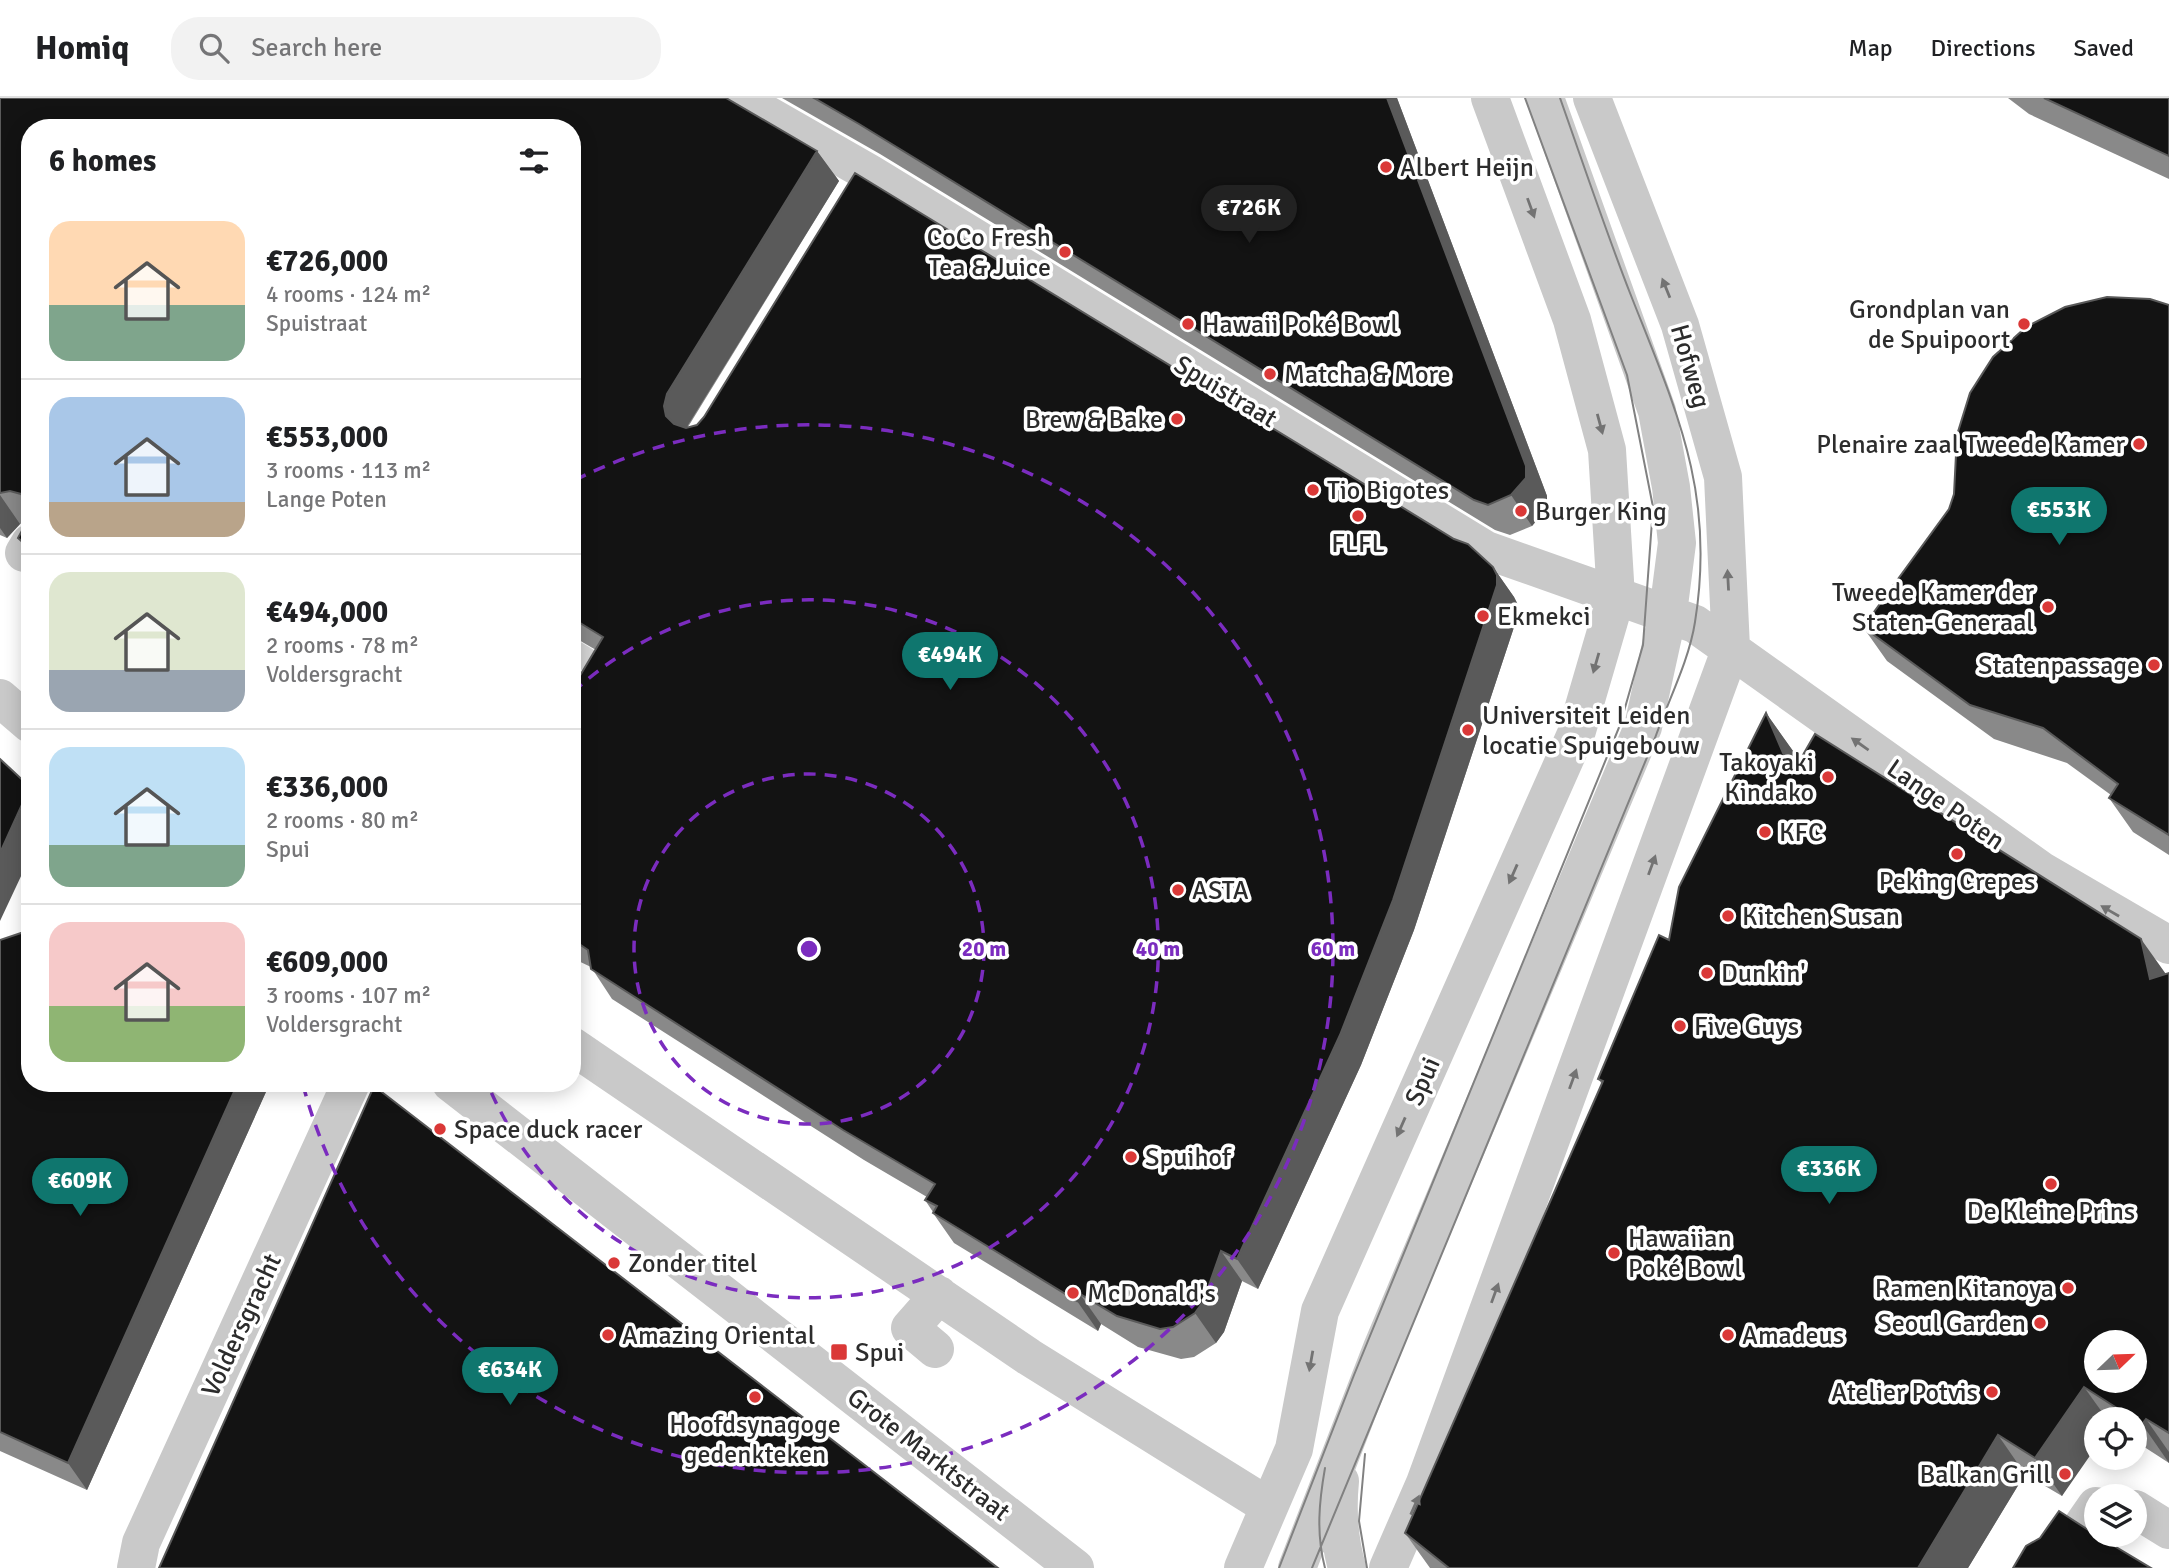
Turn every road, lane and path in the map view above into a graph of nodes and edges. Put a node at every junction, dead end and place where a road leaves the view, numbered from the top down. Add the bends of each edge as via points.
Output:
1 (737, 98) edge
2 (1490, 98) edge
3 (1545, 98) edge
4 (1592, 98) edge
5 (1616, 597) junction
6 (1668, 613) junction
7 (1731, 648) junction
8 (0, 698) edge
9 (21, 716) edge
10 (2169, 945) edge
11 (581, 1052) edge
12 (347, 1092) edge
13 (463, 1092) edge
14 (939, 1295) junction
15 (935, 1349) dead end
16 (1342, 1451) junction
17 (1264, 1517) junction
18 (2147, 1517) edge
19 (2084, 1523) edge
20 (2169, 1531) edge
21 (1304, 1565) edge
22 (136, 1568) edge
23 (1075, 1568) edge
24 (1243, 1568) edge
25 (1347, 1568) edge
26 (1388, 1568) edge
27 (2053, 1568) edge

1 - 5 street, Spuistraat via 860,189 1486,550
2 -> 5 street via 1572,320 1607,450
3 - 6 street, Hofweg via 1657,411 1677,543
7 -> 4 street, Hofweg via 1723,477 1681,325
5 - 6 street, Spuistraat
5 -> 17 street, Spui via 1576,734 1328,1325 1300,1429
6 - 7 street, Spuistraat
6 - 16 street via 1643,727
10 -> 7 street, Lange Poten via 2042,871
26 -> 7 street via 1425,1483
8 - 9 street
11 - 14 street
12 - 22 street, Voldersgracht via 141,1543
13 - 23 street, Grote Marktstraat
14 - 15 street via 910,1328
14 - 17 street
16 - 21 street
16 - 25 street via 1338,1505
17 - 21 street
17 - 24 street, Spui
18 - 20 street
19 - 27 street

